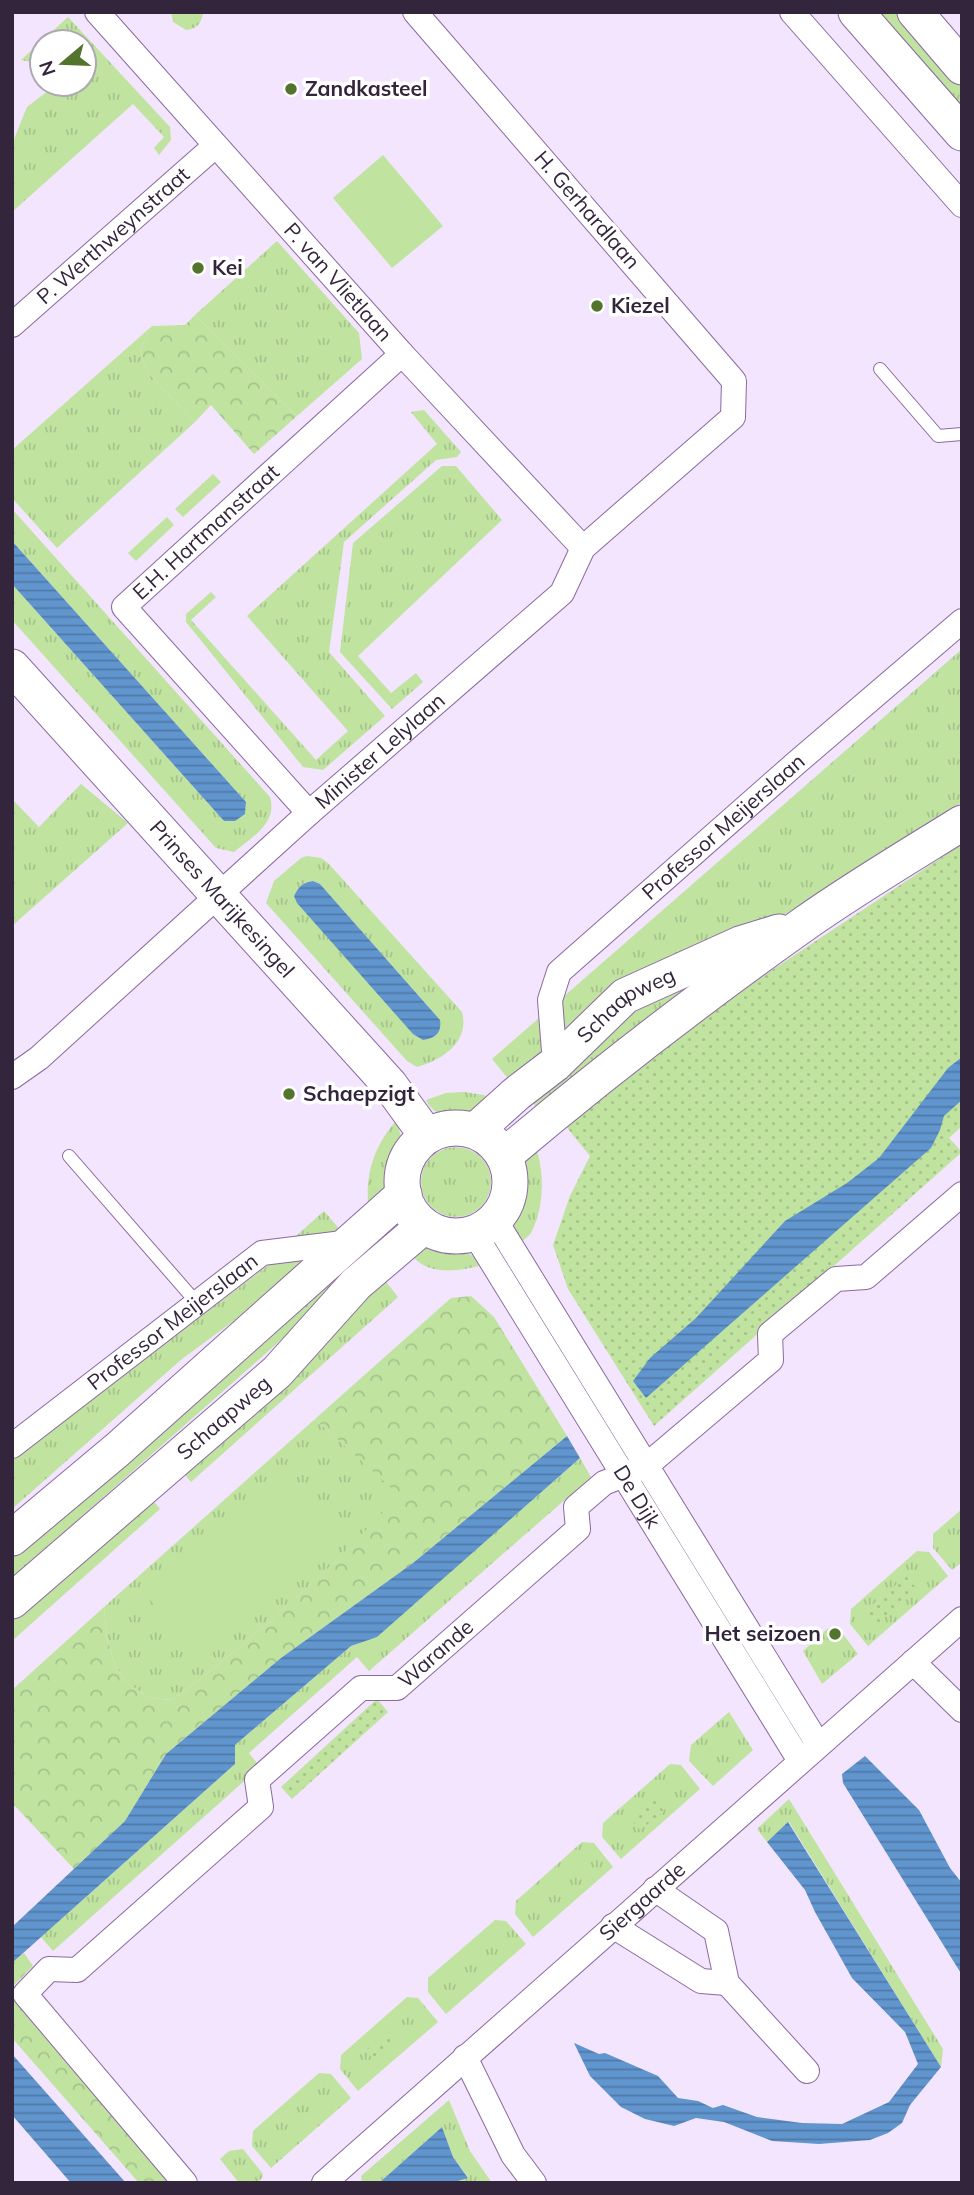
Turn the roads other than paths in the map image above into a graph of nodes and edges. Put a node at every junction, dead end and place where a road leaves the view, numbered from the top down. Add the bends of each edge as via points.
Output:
1 (97, 12) edge
2 (415, 12) edge
3 (792, 12) edge
4 (856, 12) edge
5 (915, 12) edge
6 (962, 66) edge
7 (962, 134) edge
8 (215, 146) junction
9 (962, 205) edge
10 (12, 325) edge
11 (402, 354) junction
12 (880, 369) dead end
13 (733, 417) joint
14 (962, 434) edge
15 (583, 548) junction
16 (962, 621) edge
17 (12, 667) edge
18 (309, 813) junction
19 (962, 823) edge
20 (218, 896) junction
21 (805, 923) junction
22 (555, 1065) junction
23 (12, 1077) edge
24 (475, 1131) junction
25 (427, 1136) junction
26 (69, 1156) dead end
27 (504, 1156) junction
28 (404, 1194) junction
29 (962, 1194) edge
30 (424, 1226) junction
31 (485, 1226) junction
32 (352, 1242) junction
33 (197, 1303) junction
34 (12, 1446) edge
35 (646, 1466) junction
36 (623, 1476) junction
37 (12, 1538) edge
38 (12, 1601) edge
39 (962, 1619) edge
40 (913, 1662) junction
41 (962, 1710) edge
42 (818, 1744) junction
43 (800, 1761) junction
44 (655, 1889) junction
45 (613, 1926) junction
46 (727, 1983) junction
47 (466, 2057) junction
48 (807, 2071) dead end
49 (327, 2182) edge
50 (184, 2183) edge
51 (534, 2183) edge

1 - 8 street, P. van Vlietlaan
2 - 13 street, H. Gerhardlaan via 734,381
3 - 9 street
4 - 7 street
5 - 6 street
8 - 10 street, P. Werthweynstraat
8 - 11 street, P. van Vlietlaan
11 - 15 street, P. van Vlietlaan
11 - 18 street, E.H. Hartmanstraat via 124,607
12 - 14 lane via 938,436
13 - 15 street, Minister Lelylaan
15 - 18 street, Minister Lelylaan via 562,593
16 - 22 street, Professor Meijerslaan via 559,972 550,1000
17 - 20 street, Prinses Marijkesingel
18 - 20 street, Minister Lelylaan
19 - 21 street, Schaapweg
20 - 23 street, Minister Lelylaan via 39,1058
20 - 25 street, Prinses Marijkesingel via 390,1085
21 - 22 street, Schaapweg via 740,944 625,996
21 - 27 street, Schaapweg via 689,1007
22 - 24 street, Schaapweg
24 - 25 street via 446,1129
24 - 27 street via 492,1141
25 - 28 street via 413,1149 405,1166
26 - 33 lane
27 - 31 street via 510,1189 502,1211
28 - 30 street
28 - 32 street
29 - 35 street, Warande via 866,1277 836,1279 770,1334 771,1360
30 - 31 street via 453,1236
30 - 38 street, Schaapweg via 356,1283 277,1372
31 - 35 street, De Dijk
31 - 36 street, De Dijk
32 - 33 street, Professor Meijerslaan via 262,1253
32 - 37 street
33 - 34 street, Professor Meijerslaan
35 - 36 street, Warande
35 - 42 street, De Dijk
36 - 43 street, De Dijk
36 - 50 street, Warande via 604,1483 576,1507 578,1529 397,1688 361,1688 257,1780 261,1807 77,1970 49,1969 25,1994
39 - 40 street, Siergaarde
40 - 41 street
40 - 42 street, Siergaarde
42 - 43 street, Siergaarde
43 - 44 street, Siergaarde
44 - 45 street, Siergaarde
44 - 46 street via 716,1931
45 - 46 street via 701,1981
45 - 47 street, Siergaarde
46 - 48 street
47 - 49 street, Siergaarde
47 - 51 street via 513,2155

